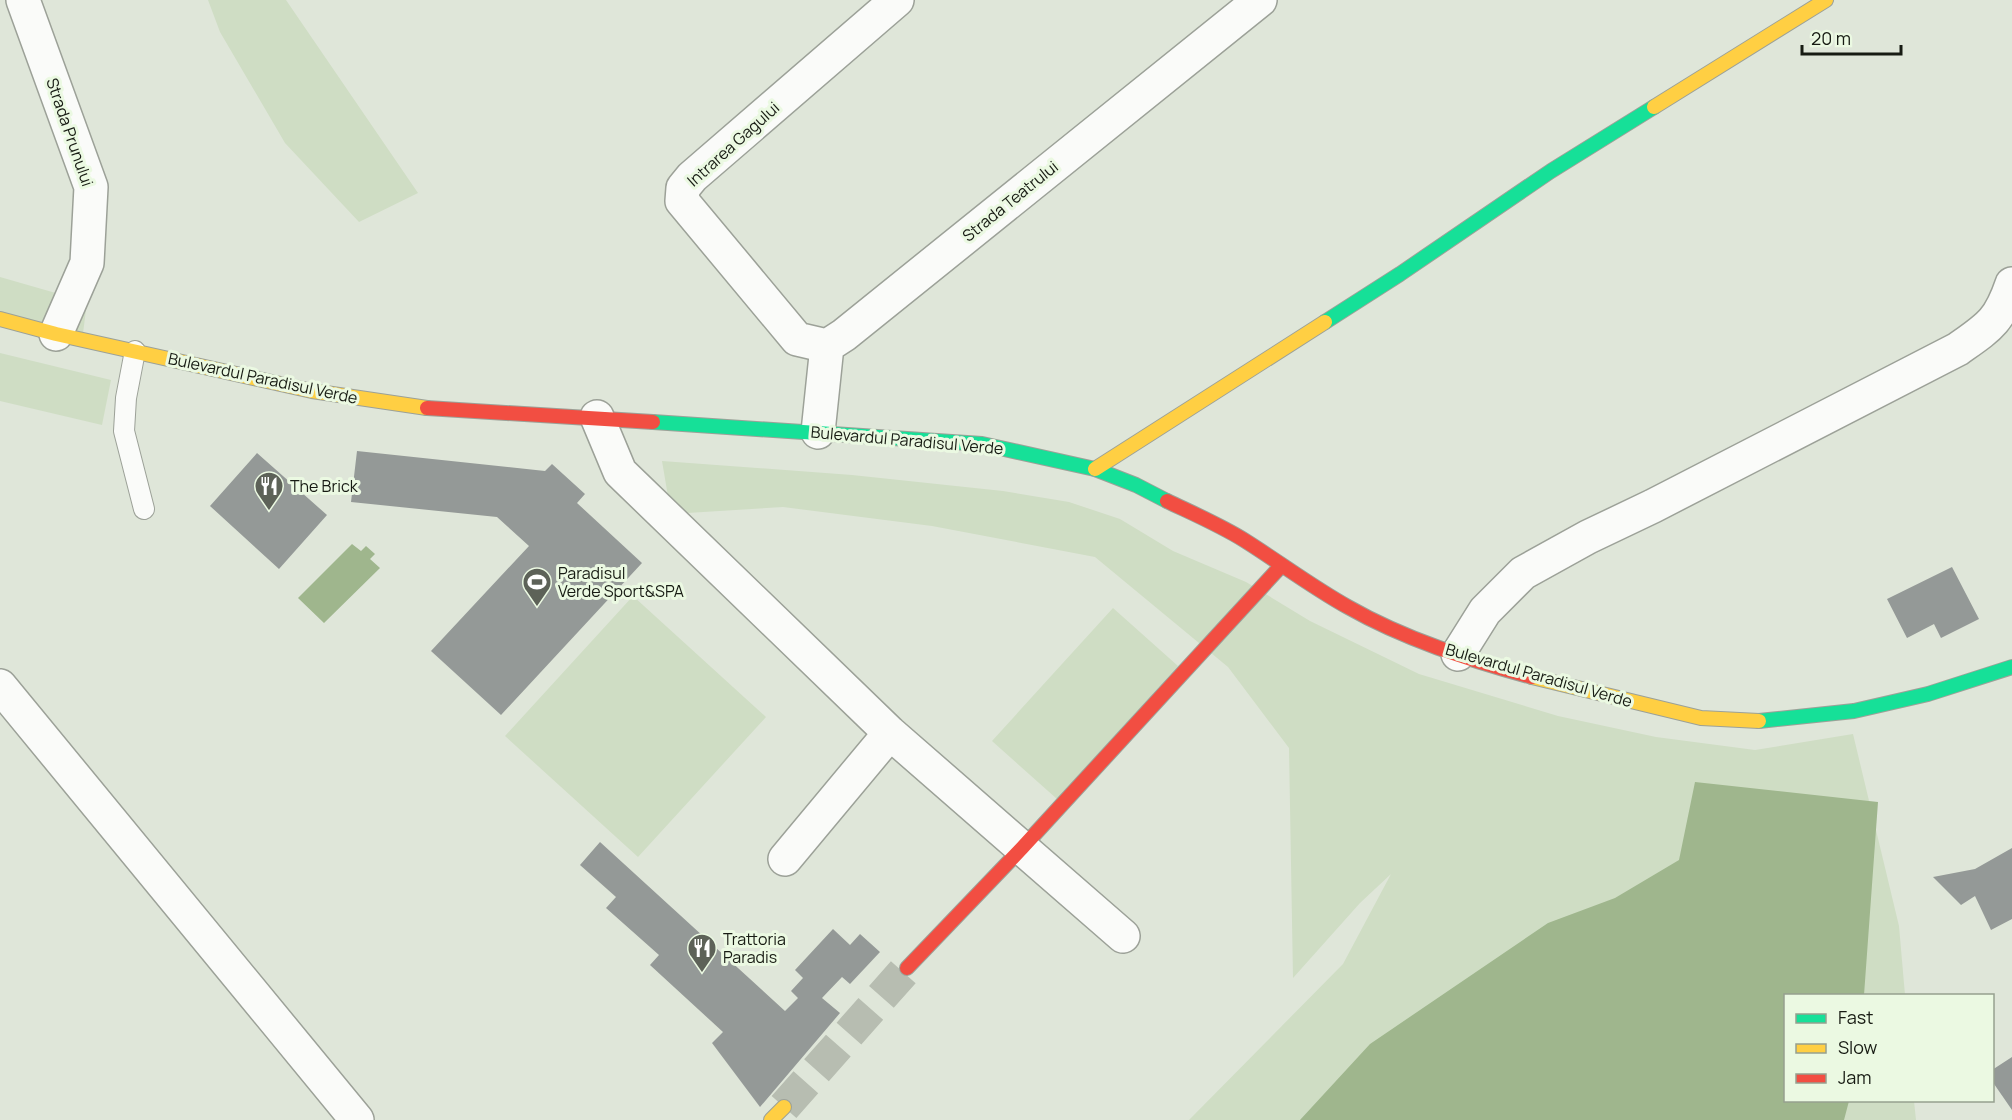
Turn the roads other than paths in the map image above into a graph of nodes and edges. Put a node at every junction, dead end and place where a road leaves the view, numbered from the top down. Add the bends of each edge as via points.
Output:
1 (23, 0) edge
2 (897, 0) edge
3 (1260, 0) edge
4 (1826, 0) edge
5 (2012, 284) edge
6 (0, 319) edge
7 (56, 334) junction
8 (827, 346) junction
9 (135, 351) junction
10 (597, 417) junction
11 (818, 432) junction
12 (1095, 469) junction
13 (144, 509) dead end
14 (1281, 566) junction
15 (1458, 654) junction
16 (2012, 667) edge
17 (0, 686) edge
18 (890, 733) junction
19 (1022, 848) junction
20 (785, 859) dead end
21 (1122, 936) dead end
22 (908, 968) tunnel mouth
23 (784, 1107) tunnel mouth
24 (357, 1120) edge
25 (771, 1120) edge

1 - 7 street, Strada Prunului via 91,187 87,263
2 - 8 street, Intrarea Gagului via 683,188 682,201 797,339
3 - 8 street, Strada Teatrului
4 - 12 street via 1551,171 1400,274
5 - 15 street via 2006,303 1991,326 1958,349 1523,573 1485,611
6 - 7 street, Bulevardul Paradisul Verde
7 - 9 street, Bulevardul Paradisul Verde
8 - 11 street
9 - 10 street, Bulevardul Paradisul Verde via 312,391 414,407
9 - 13 lane via 124,430
10 - 11 street, Bulevardul Paradisul Verde
10 - 18 street via 620,472
11 - 12 street, Bulevardul Paradisul Verde via 982,444
12 - 14 street, Bulevardul Paradisul Verde via 1136,485 1243,539
14 - 15 street, Bulevardul Paradisul Verde via 1349,608
14 - 19 street
15 - 16 street, Bulevardul Paradisul Verde via 1529,676 1701,718 1769,721 1854,711 1929,694
17 - 24 street
18 - 19 street
18 - 20 street
19 - 21 street
19 - 22 street
23 - 25 street

